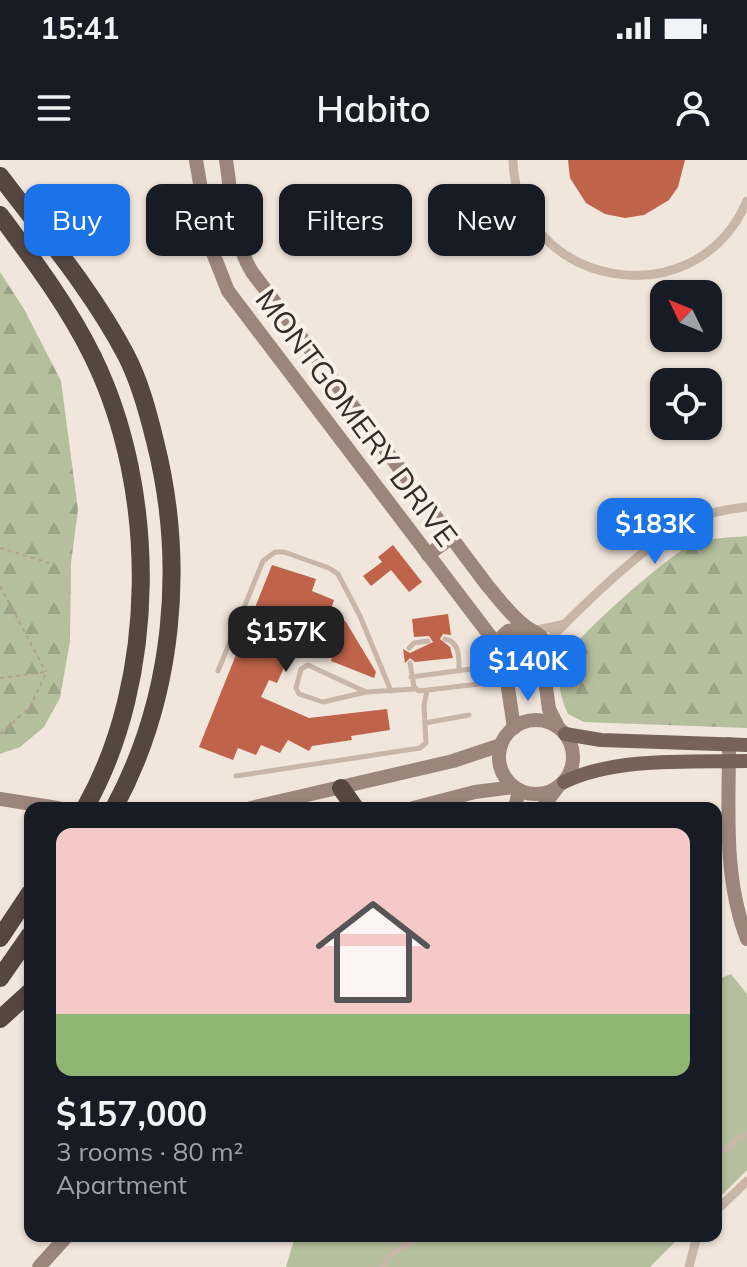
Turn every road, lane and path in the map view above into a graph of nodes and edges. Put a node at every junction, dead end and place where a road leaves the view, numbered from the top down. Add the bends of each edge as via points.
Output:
1 (196, 160) edge
2 (226, 160) edge
3 (513, 160) edge
4 (0, 176) edge
5 (747, 201) edge
6 (0, 215) edge
7 (747, 507) edge
8 (452, 537) junction
9 (0, 548) edge
10 (428, 555) junction
11 (56, 565) dead end
12 (0, 586) edge
13 (565, 624) junction
14 (530, 630) junction
15 (445, 639) dead end
16 (428, 641) dead end
17 (545, 644) junction
18 (409, 648) dead end
19 (496, 649) junction
20 (410, 663) dead end
21 (543, 666) junction
22 (218, 671) dead end
23 (459, 671) junction
24 (46, 672) junction
25 (506, 674) junction
26 (411, 677) junction
27 (0, 678) edge
28 (415, 689) junction
29 (391, 691) junction
30 (427, 691) junction
31 (366, 692) junction
32 (469, 715) dead end
33 (425, 723) junction
34 (514, 728) junction
35 (562, 730) junction
36 (0, 734) edge
37 (729, 744) junction
38 (501, 745) junction
39 (747, 745) edge
40 (729, 761) junction
41 (747, 761) edge
42 (236, 776) dead end
43 (561, 785) junction
44 (341, 788) junction
45 (516, 788) junction
46 (0, 799) edge
47 (88, 802) edge
48 (117, 802) edge
49 (278, 802) edge
50 (351, 802) edge
51 (436, 802) edge
52 (515, 802) edge
53 (547, 802) edge
54 (24, 803) edge
55 (24, 902) edge
56 (0, 938) edge
57 (747, 939) edge
58 (24, 944) edge
59 (0, 978) edge
60 (24, 997) edge
61 (0, 1019) edge
62 (747, 1132) edge
63 (722, 1152) edge
64 (747, 1181) edge
65 (722, 1205) edge
66 (62, 1242) edge
67 (411, 1242) edge
68 (695, 1242) edge
69 (39, 1267) edge
70 (382, 1267) edge
71 (689, 1267) edge

1 - 10 street, MONTGOMERY DRIVE via 211,248 228,291
2 - 8 street, MONTGOMERY DRIVE via 244,259
3 - 5 street via 516,189 536,227 556,249 613,273 665,274 685,267 728,236
4 - 48 highway via 81,280 128,358 162,472 172,585 160,686 145,741
6 - 47 highway via 74,320 95,360 114,407 135,500 140,598 135,652 110,751
7 - 13 street via 689,522 641,556
8 - 10 street
8 - 14 street, MONTGOMERY DRIVE via 487,585
9 - 11 path
10 - 19 street, MONTGOMERY DRIVE
12 - 24 path
13 - 14 street
13 - 17 street
14 - 17 street
14 - 19 street via 508,631
15 - 23 lane via 456,646
16 - 18 lane
17 - 21 street
19 - 23 lane via 478,665
19 - 25 street
20 - 26 lane
21 - 25 street via 530,677
21 - 35 street via 549,709
22 - 29 lane via 263,561 284,552 338,574
23 - 26 lane
24 - 27 path
24 - 36 path via 30,707
25 - 30 lane via 479,684
25 - 34 street
26 - 28 lane
28 - 29 lane
28 - 30 lane
29 - 31 lane
30 - 33 lane
31 - 31 lane via 323,702 296,688 301,669 308,665
32 - 33 lane
33 - 42 lane via 426,743 420,748
34 - 35 street via 536,720
34 - 38 street
35 - 37 main road via 601,740
35 - 43 street via 573,763
37 - 39 main road
37 - 40 street
38 - 44 street
38 - 45 street via 501,768
40 - 41 main road
40 - 43 main road via 613,765 581,773
40 - 57 street via 732,884
43 - 45 street via 538,794
43 - 53 street
44 - 49 street
44 - 50 highway
45 - 51 street
45 - 52 street
46 - 54 street
55 - 56 highway
58 - 59 highway
60 - 61 highway
62 - 63 lane
64 - 65 street
66 - 69 street
67 - 70 lane
68 - 71 street

